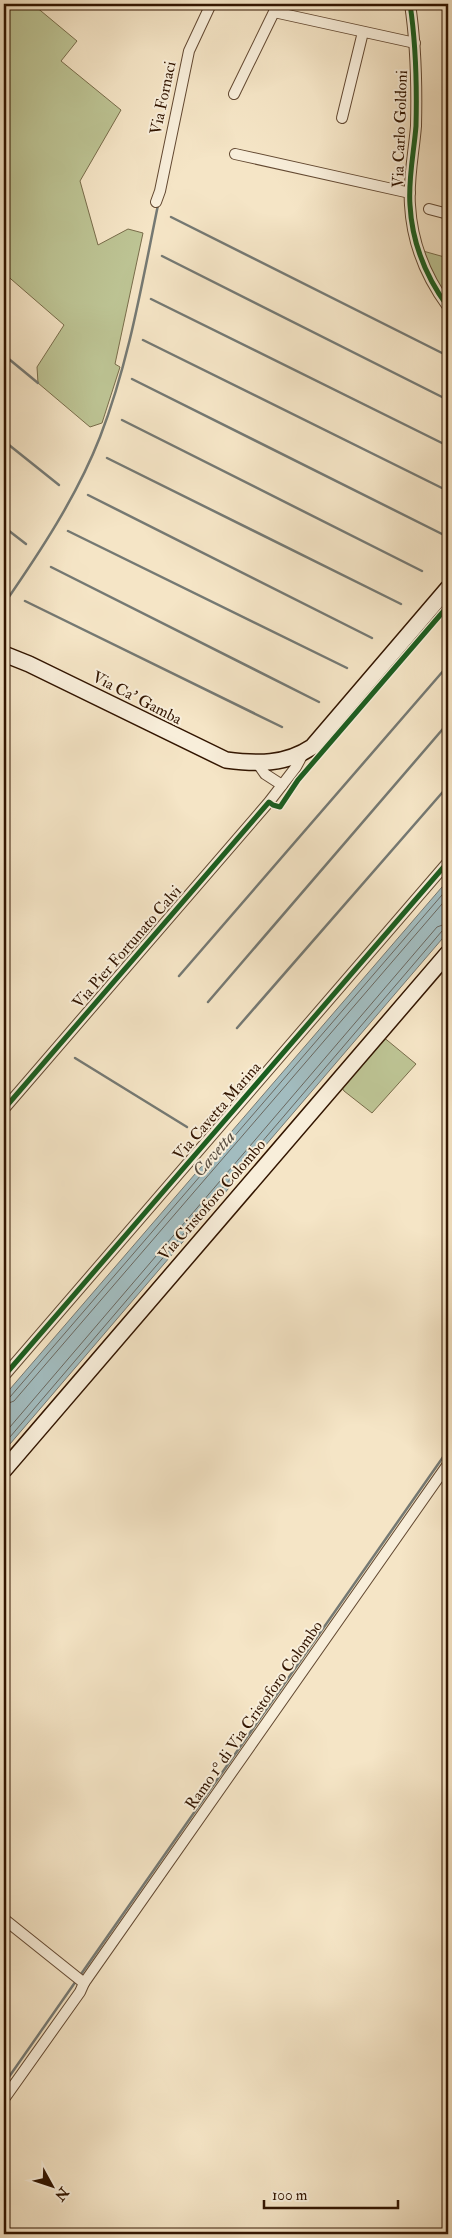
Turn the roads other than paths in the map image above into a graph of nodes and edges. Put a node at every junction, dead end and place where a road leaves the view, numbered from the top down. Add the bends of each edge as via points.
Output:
1 (211, 4) edge
2 (410, 4) edge
3 (277, 8) edge
4 (363, 32) junction
5 (415, 43) junction
6 (234, 94) dead end
7 (342, 118) dead end
8 (235, 154) dead end
9 (410, 193) junction
10 (156, 202) dead end
11 (429, 209) dead end
12 (448, 214) edge
13 (448, 307) edge
14 (448, 588) edge
15 (4, 654) edge
16 (304, 752) junction
17 (258, 764) junction
18 (282, 785) junction
19 (448, 862) edge
20 (448, 953) edge
21 (4, 1109) edge
22 (4, 1376) edge
23 (448, 1464) edge
24 (4, 1470) edge
25 (4, 1919) edge
26 (79, 1979) junction
27 (4, 2099) edge

1 - 10 street, Via Fornaci via 189,50
2 - 5 street, Via Carlo Goldoni
3 - 4 street
3 - 6 street
4 - 5 street
4 - 7 street
5 - 9 street, Via Carlo Goldoni via 416,125
8 - 9 street
9 - 13 street, Via Carlo Goldoni via 413,231 422,263 435,290
11 - 12 street
14 - 16 street, Via Ca' Gamba via 321,737
15 - 17 street, Via Ca' Gamba via 226,760
16 - 17 street, Via Ca' Gamba
16 - 18 street, Via Pier Fortunato Calvi
17 - 18 street via 265,774
18 - 21 street, Via Pier Fortunato Calvi
19 - 22 street, Via Cavetta Marina
20 - 24 street, Via Cristoforo Colombo
23 - 26 street, Ramo 1° di Via Cristoforo Colombo via 232,1774
25 - 26 street
26 - 27 street, Ramo 1° di Via Cristoforo Colombo via 80,1992

